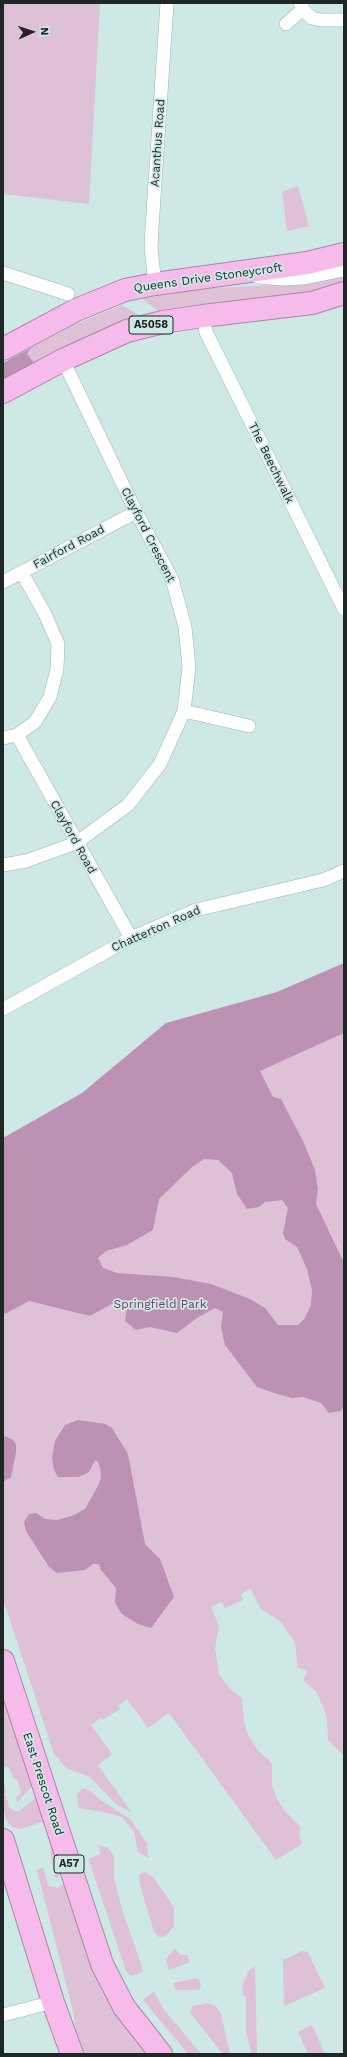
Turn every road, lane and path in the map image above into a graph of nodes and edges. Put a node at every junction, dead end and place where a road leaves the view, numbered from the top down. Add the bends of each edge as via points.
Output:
1 (167, 3) edge
2 (302, 6) edge
3 (344, 20) edge
4 (286, 24) dead end
5 (344, 254) edge
6 (344, 270) edge
7 (3, 273) edge
8 (230, 275) junction
9 (155, 284) junction
10 (344, 293) edge
11 (68, 294) dead end
12 (203, 316) junction
13 (3, 349) edge
14 (63, 360) junction
15 (3, 392) edge
16 (136, 512) junction
17 (22, 573) junction
18 (3, 582) edge
19 (344, 609) edge
20 (184, 711) junction
21 (249, 726) dead end
22 (17, 735) junction
23 (3, 738) edge
24 (76, 843) junction
25 (3, 865) edge
26 (344, 871) edge
27 (131, 938) junction
28 (3, 1009) edge
29 (3, 1662) edge
30 (3, 1840) edge
31 (53, 2002) junction
32 (3, 2015) edge
33 (72, 2054) edge
34 (162, 2054) edge

1 - 9 street, Acanthus Road via 151,248
2 - 3 street via 312,18
2 - 4 street
5 - 8 highway, Queens Drive Stoneycroft via 307,263
6 - 8 street via 304,278 283,279
7 - 11 street
8 - 9 highway, Queens Drive Stoneycroft
9 - 13 highway, Queens Drive Stoneycroft via 118,292 83,307
10 - 12 highway, A5058 via 312,303
12 - 14 highway, A5058 via 127,331
12 - 19 street, The Beechwalk via 206,332
14 - 15 highway, A5058
14 - 16 street, Clayford Crescent
16 - 17 street, Fairford Road
16 - 20 street, Clayford Crescent via 172,579 186,627 189,668
17 - 18 street, Fairford Road
17 - 22 street via 58,644 57,669 50,697 35,722
20 - 21 street
20 - 24 street, Clayford Crescent via 160,764 128,805
22 - 23 street
22 - 24 street, Clayford Road
24 - 25 street, Clayford Crescent via 26,861
24 - 27 street, Clayford Road
26 - 27 street, Chatterton Road via 323,880 196,910
27 - 28 street, Chatterton Road
29 - 34 highway, East Prescot Road / A57 via 102,1964 124,2007
30 - 31 highway
31 - 32 street
31 - 33 highway

